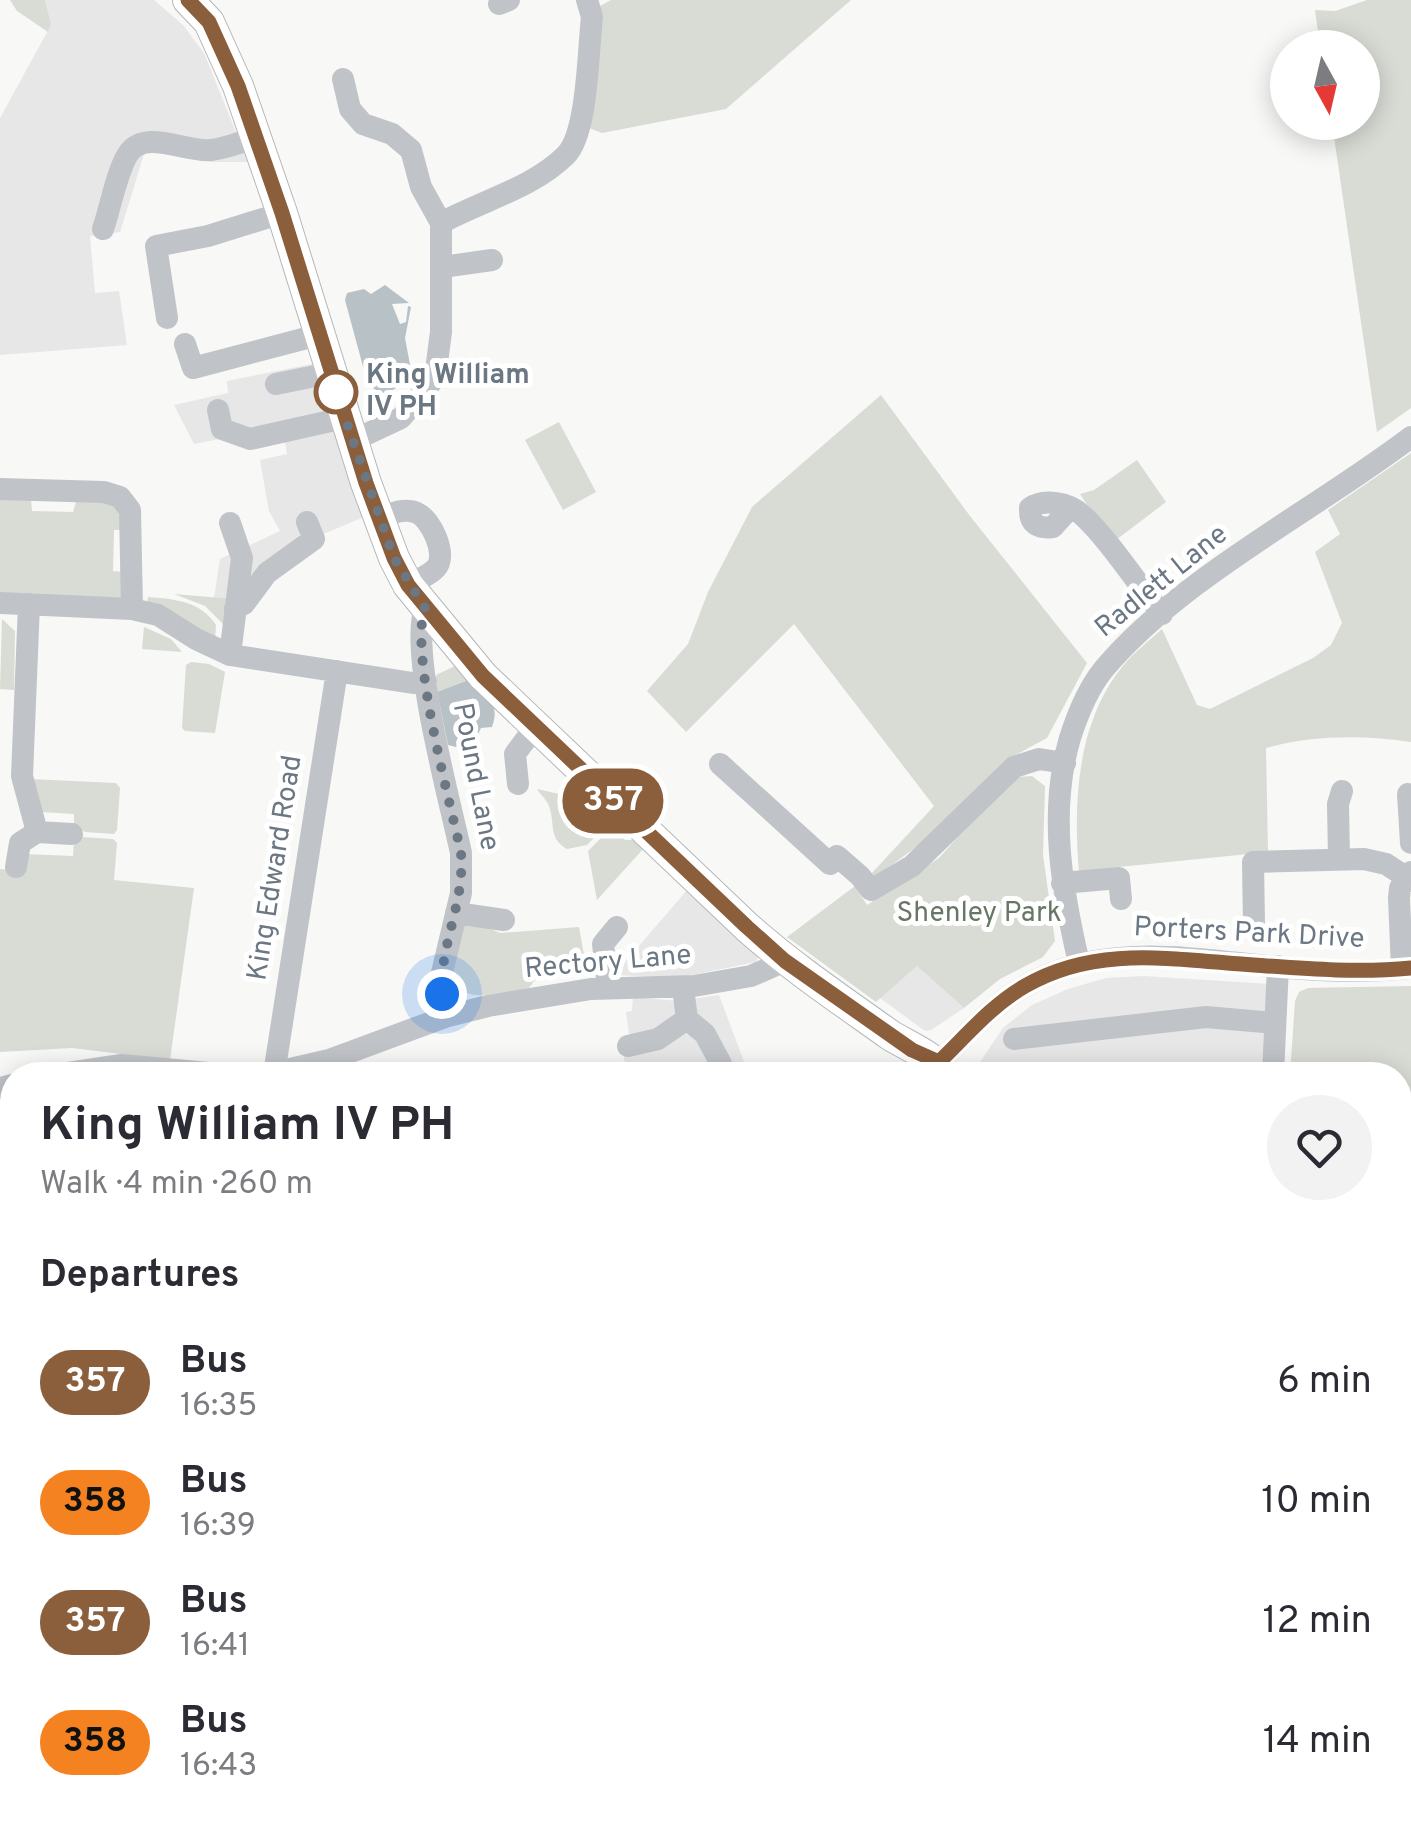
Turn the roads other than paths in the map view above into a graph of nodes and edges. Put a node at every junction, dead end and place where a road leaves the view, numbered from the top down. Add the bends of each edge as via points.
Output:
1 (188, 0) edge
2 (586, 0) edge
3 (343, 78) dead end
4 (257, 137) junction
5 (282, 213) junction
6 (441, 223) junction
7 (102, 229) dead end
8 (492, 260) dead end
9 (442, 268) junction
10 (168, 318) dead end
11 (318, 335) junction
12 (186, 344) dead end
13 (330, 373) junction
14 (276, 384) dead end
15 (218, 410) dead end
16 (348, 430) junction
17 (1411, 437) edge
18 (0, 488) edge
19 (1070, 508) dead end
20 (378, 518) junction
21 (307, 522) dead end
22 (230, 523) dead end
23 (417, 597) junction
24 (0, 602) edge
25 (29, 604) junction
26 (236, 608) junction
27 (132, 609) junction
28 (1162, 614) junction
29 (460, 650) junction
30 (230, 655) junction
31 (336, 671) junction
32 (424, 674) junction
33 (535, 727) junction
34 (1066, 763) junction
35 (720, 764) dead end
36 (518, 784) dead end
37 (1342, 791) dead end
38 (1408, 794) dead end
39 (37, 832) junction
40 (72, 834) dead end
41 (1411, 843) edge
42 (1339, 858) junction
43 (16, 867) dead end
44 (1408, 874) edge
45 (1062, 882) junction
46 (1121, 899) dead end
47 (456, 913) junction
48 (504, 920) dead end
49 (1254, 926) dead end
50 (617, 928) dead end
51 (785, 961) junction
52 (1080, 963) junction
53 (1278, 966) junction
54 (1406, 969) edge
55 (608, 988) junction
56 (682, 988) junction
57 (448, 1016) junction
58 (687, 1019) junction
59 (1274, 1023) junction
60 (1014, 1039) dead end
61 (628, 1046) dead end
62 (271, 1062) edge
63 (321, 1062) edge
64 (720, 1062) edge
65 (931, 1062) edge
66 (948, 1062) edge
67 (1273, 1062) edge

1 - 4 main road via 223,49
2 - 6 street via 592,17 579,126 568,154 526,184
3 - 6 street via 350,109 362,124 392,134 411,150
4 - 5 main road
4 - 7 street via 209,150 140,144 128,153
5 - 10 street via 156,246
5 - 11 main road
6 - 9 street
8 - 9 street
9 - 16 street via 435,378 400,418
11 - 12 street via 192,368
11 - 13 main road
13 - 14 street
13 - 16 main road
15 - 16 street via 222,429 250,439
16 - 20 main road
17 - 28 street, Radlett Lane
18 - 27 street via 120,497 130,510
19 - 28 street
20 - 23 main road
20 - 23 street via 410,511 428,523 441,554
21 - 26 street via 314,539 266,573
22 - 26 street via 242,558
23 - 29 main road
23 - 32 street, Pound Lane
24 - 25 street
25 - 27 street
25 - 39 street via 22,776
26 - 30 street
27 - 30 street via 158,615
28 - 34 street, Radlett Lane via 1101,672 1070,738
29 - 32 street
29 - 33 main road
30 - 31 street
31 - 32 street via 413,683
31 - 62 street, King Edward Road
32 - 47 street, Pound Lane via 461,853
33 - 36 street via 515,754
33 - 51 main road
34 - 35 street via 1040,759 1014,766 912,866 871,890 837,856 830,864
34 - 45 street, Radlett Lane via 1058,834
37 - 42 street
38 - 41 street
39 - 40 street
39 - 43 street via 20,843
42 - 44 street
42 - 49 street via 1253,862
44 - 54 street via 1399,898
45 - 46 street via 1119,878
45 - 52 street, Radlett Lane
47 - 48 street
47 - 57 street, Pound Lane via 441,976
50 - 55 street via 603,944
51 - 56 street, Rectory Lane via 751,976
51 - 65 main road
52 - 53 street, Porters Park Drive via 1141,956
52 - 66 street, Porters Park Drive via 1002,1001
53 - 54 street, Porters Park Drive
53 - 59 street
55 - 56 street, Rectory Lane
55 - 57 street, Rectory Lane
56 - 58 street
57 - 63 street, Rectory Lane
58 - 61 street via 658,1038
58 - 64 street via 705,1034
59 - 60 street via 1206,1018
59 - 67 street

